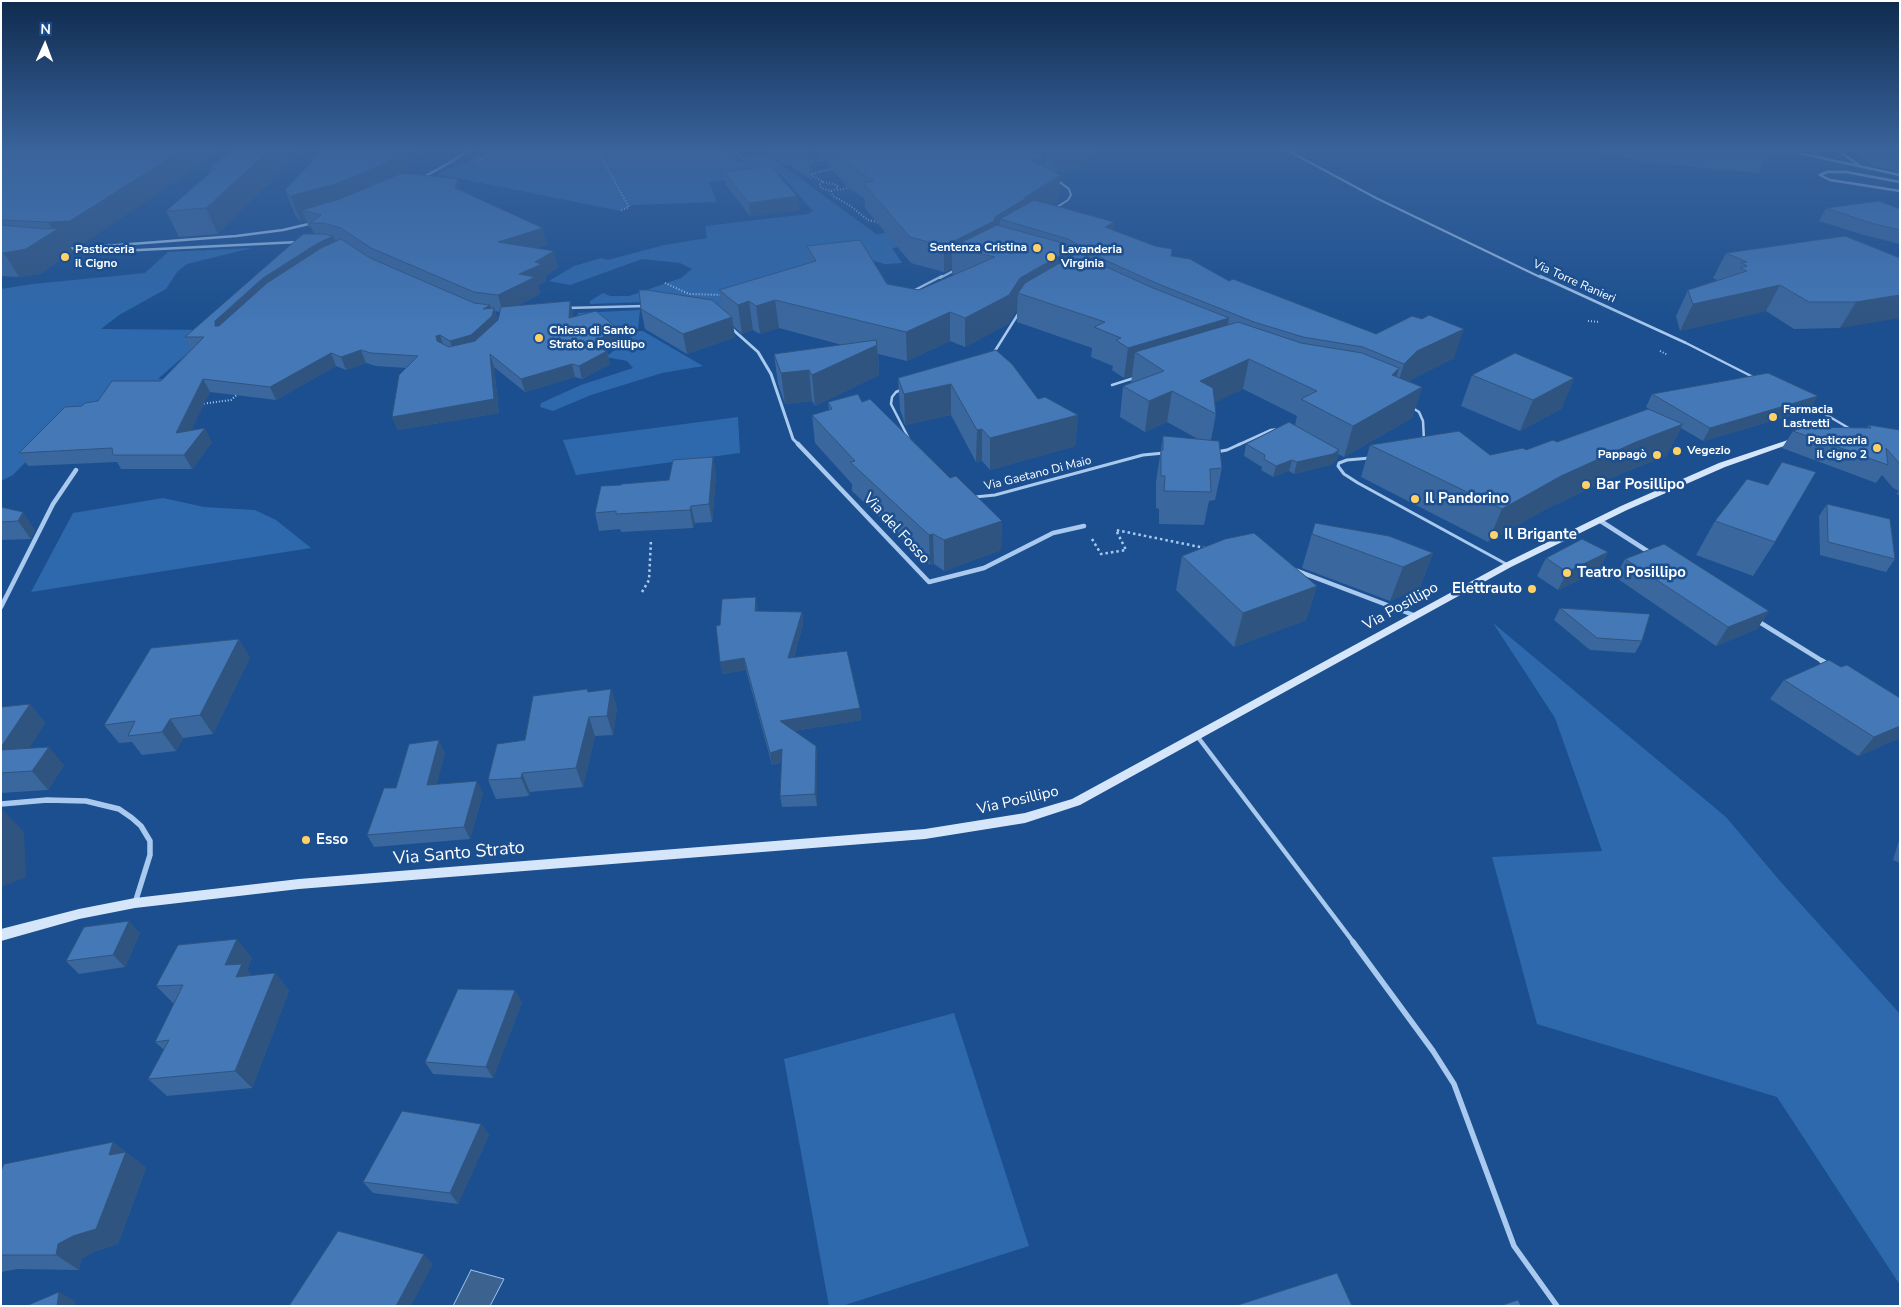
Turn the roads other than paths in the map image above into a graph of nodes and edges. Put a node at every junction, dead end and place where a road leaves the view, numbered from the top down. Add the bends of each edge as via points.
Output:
1 (1399, 209) edge
2 (315, 222) edge
3 (303, 242) edge
4 (964, 265) edge
5 (905, 295) edge
6 (652, 306) edge
7 (560, 309) edge
8 (1021, 309) edge
9 (723, 321) edge
10 (992, 355) edge
11 (1140, 376) edge
12 (1756, 378) edge
13 (1112, 385) dead end
14 (908, 387) edge
15 (1406, 403) edge
16 (1808, 404) edge
17 (1286, 430) edge
18 (1860, 433) joint
19 (1838, 434) edge
20 (1810, 438) edge
21 (1421, 444) edge
22 (912, 445) edge
23 (1209, 452) edge
24 (1171, 453) edge
25 (1335, 457) edge
26 (1375, 458) dead end
27 (1343, 461) junction
28 (76, 470) dead end
29 (970, 496) edge
30 (1599, 520) junction
31 (1084, 526) road end
32 (1656, 557) edge
33 (1508, 565) junction
34 (1287, 568) edge
35 (1, 607) edge
36 (1749, 615) edge
37 (1416, 616) junction
38 (1833, 668) edge
39 (1197, 736) junction
40 (1, 804) edge
41 (925, 834) joint
42 (135, 903) junction
43 (1, 936) edge
44 (1556, 1306) edge

1 - 12 lane, Via Torre Ranieri
2 - 3 street via 236,236 60,249 118,251
4 - 5 lane
6 - 7 lane
8 - 10 lane
9 - 31 street, Via del Fosso via 758,352 771,374 793,439 929,582 984,568 1053,533
11 - 13 lane
14 - 22 lane via 896,392 891,404
15 - 21 lane via 1418,412 1423,421 1425,439
16 - 18 lane
17 - 23 lane via 1271,430 1227,450
18 - 19 street
20 - 30 street, Via Posillipo via 1794,440 1722,464
24 - 29 lane, Via Gaetano Di Maio via 1143,455 995,495
25 - 27 lane
26 - 27 lane
27 - 33 lane via 1339,463 1340,469 1358,483
28 - 35 street via 53,504
30 - 32 street
30 - 33 street, Via Posillipo
33 - 37 street, Via Posillipo
34 - 37 street
36 - 38 street
37 - 39 street, Via Posillipo
39 - 41 street, Via Posillipo via 1076,802 1025,818
39 - 44 lane via 1343,929 1454,1084 1514,1246
40 - 42 street via 86,801 119,809 132,818 150,841 150,855
41 - 42 street, Via Santo Strato via 298,884
42 - 43 street, Via Santo Strato via 79,914

